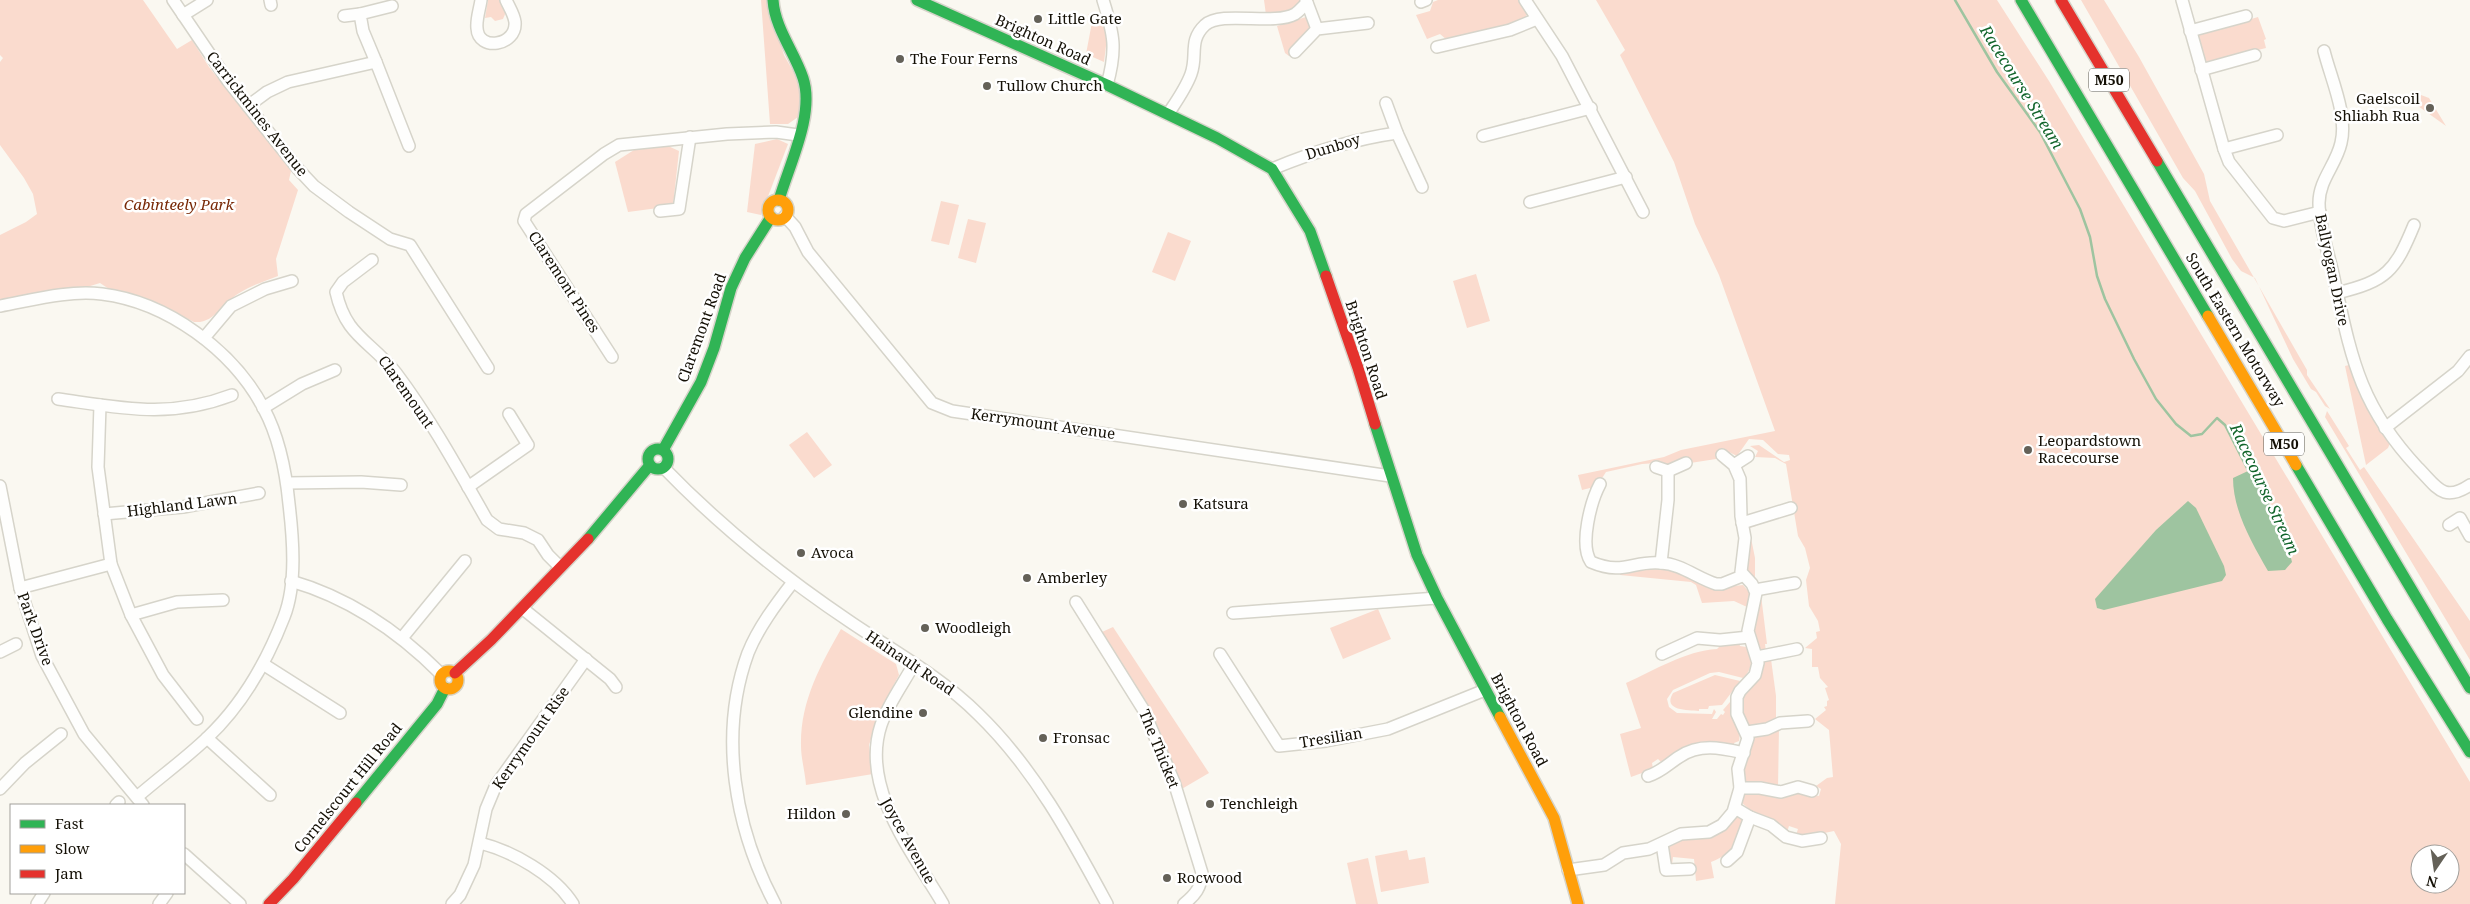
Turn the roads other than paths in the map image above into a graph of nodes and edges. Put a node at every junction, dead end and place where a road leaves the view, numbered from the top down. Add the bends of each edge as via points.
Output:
1 (173, 0) edge
2 (208, 0) edge
3 (481, 0) edge
4 (506, 0) edge
5 (773, 0) edge
6 (916, 0) edge
7 (1103, 0) edge
8 (1525, 0) edge
9 (2012, 0) edge
10 (2022, 0) edge
11 (2061, 0) edge
12 (2070, 0) edge
13 (2182, 0) edge
14 (1306, 2) edge
15 (392, 6) dead end
16 (360, 14) junction
17 (183, 15) junction
18 (344, 16) dead end
19 (2246, 16) dead end
20 (1537, 19) junction
21 (1368, 23) dead end
22 (1317, 29) junction
23 (2190, 31) junction
24 (1437, 47) dead end
25 (2324, 51) dead end
26 (1295, 52) dead end
27 (2255, 55) dead end
28 (376, 62) junction
29 (2201, 70) junction
30 (1107, 85) junction
31 (1386, 103) dead end
32 (248, 106) junction
33 (1591, 108) junction
34 (1168, 114) junction
35 (2090, 116) junction
36 (2139, 130) junction
37 (1397, 133) junction
38 (798, 135) junction
39 (2277, 135) dead end
40 (1483, 136) dead end
41 (690, 138) junction
42 (409, 146) dead end
43 (2224, 149) junction
44 (1272, 169) junction
45 (1626, 177) junction
46 (1422, 187) dead end
47 (779, 200) junction
48 (1530, 202) dead end
49 (660, 211) dead end
50 (1643, 212) dead end
51 (2320, 212) junction
52 (785, 216) junction
53 (771, 217) junction
54 (2414, 225) dead end
55 (372, 260) dead end
56 (292, 281) dead end
57 (2337, 292) junction
58 (0, 306) edge
59 (204, 338) junction
60 (612, 357) dead end
61 (2470, 357) edge
62 (488, 368) dead end
63 (335, 370) dead end
64 (232, 395) dead end
65 (58, 399) dead end
66 (100, 405) junction
67 (263, 408) junction
68 (509, 414) dead end
69 (2385, 428) junction
70 (663, 450) junction
71 (1722, 455) dead end
72 (1748, 456) dead end
73 (1686, 462) dead end
74 (650, 465) junction
75 (1734, 465) junction
76 (663, 467) junction
77 (1656, 467) dead end
78 (1668, 471) junction
79 (1390, 476) junction
80 (287, 483) junction
81 (1600, 484) dead end
82 (401, 485) dead end
83 (2470, 485) edge
84 (0, 486) edge
85 (468, 487) junction
86 (259, 494) dead end
87 (1791, 508) dead end
88 (104, 514) junction
89 (1742, 523) junction
90 (2449, 525) dead end
91 (2470, 536) edge
92 (466, 561) dead end
93 (1661, 562) junction
94 (111, 564) junction
95 (560, 567) junction
96 (1742, 576) junction
97 (291, 581) junction
98 (793, 582) junction
99 (1796, 583) dead end
100 (20, 588) junction
101 (1755, 590) junction
102 (1437, 598) junction
103 (223, 600) dead end
104 (1076, 602) dead end
105 (522, 608) junction
106 (1233, 613) dead end
107 (131, 615) junction
108 (1749, 637) junction
109 (402, 638) junction
110 (16, 644) dead end
111 (1797, 649) dead end
112 (0, 652) edge
113 (1220, 654) dead end
114 (1662, 654) dead end
115 (1758, 657) junction
116 (586, 659) junction
117 (263, 664) junction
118 (914, 664) junction
119 (455, 673) junction
120 (441, 674) junction
121 (616, 687) dead end
122 (445, 688) junction
123 (2470, 688) edge
124 (1485, 690) junction
125 (340, 713) dead end
126 (197, 720) dead end
127 (1808, 721) dead end
128 (1747, 732) junction
129 (61, 734) dead end
130 (207, 738) junction
131 (2470, 752) edge
132 (1744, 753) junction
133 (1648, 776) dead end
134 (1740, 788) junction
135 (0, 789) edge
136 (1812, 791) dead end
137 (270, 795) dead end
138 (140, 801) edge
139 (1735, 808) junction
140 (1750, 817) junction
141 (1821, 838) dead end
142 (480, 843) junction
143 (1662, 844) junction
144 (1727, 861) dead end
145 (186, 862) edge
146 (1690, 869) dead end
147 (1568, 870) junction
148 (240, 904) edge
149 (269, 904) edge
150 (452, 904) edge
151 (573, 904) edge
152 (775, 904) edge
153 (944, 904) edge
154 (1107, 904) edge
155 (1184, 904) edge
156 (1578, 904) edge

1 - 17 street, Carrickmines Avenue
2 - 17 street
3 - 4 street via 477,28 482,37 493,43 506,40 514,31 515,20
5 - 38 main road via 778,23 804,82 806,98
6 - 30 main road, Brighton Road
7 - 30 street via 1115,50
8 - 20 street
9 - 35 main road via 2050,62
10 - 35 main road, South Eastern Motorway / M50
11 - 36 main road, South Eastern Motorway / M50
12 - 36 main road via 2132,106
13 - 23 street
14 - 22 street
14 - 34 street via 1296,13 1282,18 1216,20 1206,24 1194,41 1195,61 1191,76
15 - 16 street
16 - 18 street
16 - 28 street
17 - 32 street, Carrickmines Avenue
19 - 23 street
20 - 24 street via 1510,30
20 - 33 street
21 - 22 street
22 - 26 street
23 - 29 street
25 - 51 street, Ballyogan Drive via 2343,133 2340,150 2321,186
27 - 29 street
28 - 32 street via 288,82
28 - 42 street
29 - 43 street
30 - 34 main road, Brighton Road
31 - 37 street
32 - 62 street, Carrickmines Avenue via 314,186 384,235 410,245
33 - 40 street
33 - 45 street
34 - 44 main road, Brighton Road
35 - 131 main road, South Eastern Motorway / M50
36 - 123 main road, South Eastern Motorway / M50
37 - 44 street, Dunboy via 1360,138 1312,152
37 - 46 street via 1409,172
38 - 41 street, Claremont Pines via 776,132
38 - 47 main road
39 - 43 street
41 - 49 street via 679,209
41 - 60 street, Claremont Pines via 619,145 526,214 524,221
43 - 51 street via 2230,162 2273,218 2284,221
44 - 79 main road, Brighton Road via 1310,231 1358,368
45 - 48 street
45 - 50 street
47 - 52 main road via 787,208
47 - 53 main road via 768,207
51 - 57 street, Ballyogan Drive
52 - 53 main road via 779,219
52 - 79 street, Kerrymount Avenue via 795,227 808,252 932,403 952,411
53 - 70 main road, Claremont Road via 744,258 701,382
54 - 57 street via 2389,273 2359,288
55 - 85 street, Claremount via 343,282 336,292 340,311 361,340 378,350 396,374
56 - 59 street via 265,289 232,306
57 - 69 street, Ballyogan Drive via 2353,361
58 - 59 street via 52,296 100,294 149,306
59 - 67 street via 232,365
61 - 69 street via 2458,371
63 - 67 street via 302,384
64 - 66 street via 175,410 148,411
65 - 66 street
66 - 88 street via 98,468
67 - 80 street
68 - 85 street via 528,445
69 - 83 street, Ballyogan Drive via 2445,493 2454,494
70 - 74 main road via 651,451
70 - 76 main road via 668,458
71 - 75 street
72 - 75 street
73 - 78 street
74 - 76 main road
74 - 95 main road
75 - 89 street via 1740,479
76 - 98 street, Hainault Road via 732,533
77 - 78 street
78 - 93 street
79 - 102 main road, Brighton Road via 1417,555
80 - 82 street
80 - 97 street
81 - 93 street via 1590,505 1587,554 1592,562 1624,569
84 - 100 street, Park Drive
85 - 95 street, Claremount via 487,520 500,529 524,533 538,540
86 - 88 street, Highland Lawn via 192,506
87 - 89 street
88 - 94 street
89 - 96 street via 1745,538
90 - 91 street via 2460,518
92 - 109 street
93 - 96 street via 1716,584
94 - 100 street
94 - 107 street
95 - 105 main road
96 - 101 street
97 - 109 street via 311,586 355,606
97 - 117 street via 285,615
98 - 118 street, Hainault Road
98 - 152 street via 752,644 743,670 735,716 738,804 755,862
99 - 101 street
100 - 138 street, Park Drive via 42,656 84,734
101 - 108 street
102 - 106 street
102 - 124 main road, Brighton Road
103 - 107 street via 178,602
104 - 155 street, The Thicket via 1144,709 1174,782 1202,873 1197,891
105 - 116 street
105 - 119 main road, Cornelscourt Hill Road
107 - 126 street via 163,676
108 - 114 street via 1697,638
108 - 115 street
109 - 120 street
110 - 112 street
111 - 115 street
113 - 124 street, Tresilian via 1279,746 1326,741 1388,728
115 - 128 street via 1758,669 1737,697 1738,714
116 - 121 street
116 - 142 street, Kerrymount Rise via 496,785 486,809
117 - 125 street
117 - 130 street via 233,708
118 - 153 street, Joyce Avenue via 881,726 877,746 878,773 888,810
118 - 154 street, Hainault Road via 960,697 1006,744 1062,820
119 - 120 main road via 449,670
119 - 122 main road, Cornelscourt Hill Road via 459,678 458,684 453,689
120 - 122 main road via 440,682
122 - 149 main road, Cornelscourt Hill Road via 418,727
124 - 147 main road, Brighton Road via 1554,818
127 - 128 street
128 - 132 street
129 - 135 street via 25,763
130 - 137 street
130 - 138 street
132 - 133 street via 1702,747
132 - 134 street via 1738,769
134 - 136 street via 1786,792 1798,787
134 - 139 street
139 - 140 street
139 - 143 street via 1717,829 1681,834
140 - 141 street via 1798,841
140 - 144 street via 1737,852
142 - 150 street, Kerrymount Rise via 470,876
142 - 151 street via 496,847 541,872
143 - 146 street via 1666,870
143 - 147 street via 1649,850 1623,853 1604,866
145 - 148 street
147 - 156 main road, Brighton Road

